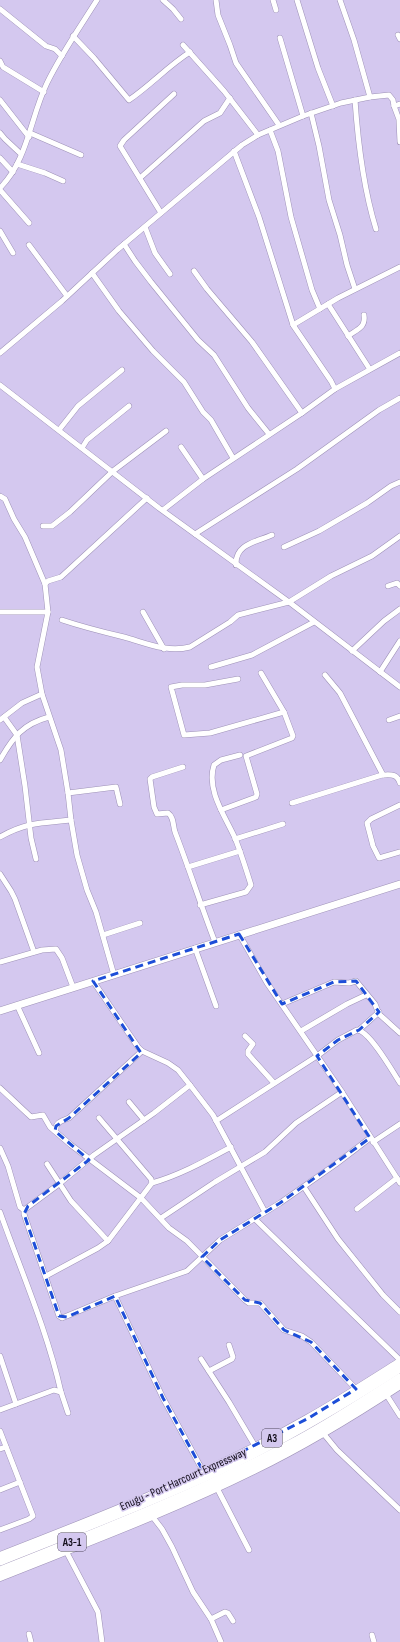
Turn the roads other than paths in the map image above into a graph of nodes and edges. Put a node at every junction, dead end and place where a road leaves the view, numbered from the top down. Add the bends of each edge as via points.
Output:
1 (97, 0) edge
2 (163, 0) edge
3 (216, 0) edge
4 (273, 0) edge
5 (297, 0) edge
6 (340, 0) edge
7 (0, 9) edge
8 (276, 10) dead end
9 (181, 19) dead end
10 (73, 36) junction
11 (280, 38) dead end
12 (184, 45) dead end
13 (190, 52) junction
14 (62, 56) junction
15 (0, 61) edge
16 (44, 92) junction
17 (174, 94) dead end
18 (370, 96) junction
19 (230, 98) junction
20 (0, 100) edge
21 (355, 100) junction
22 (400, 104) edge
23 (333, 106) junction
24 (394, 106) junction
25 (312, 113) junction
26 (303, 116) junction
27 (400, 121) edge
28 (279, 126) junction
29 (270, 130) junction
30 (0, 133) edge
31 (30, 135) junction
32 (258, 135) junction
33 (400, 142) edge
34 (234, 151) junction
35 (21, 154) junction
36 (81, 155) dead end
37 (0, 158) edge
38 (17, 164) junction
39 (13, 172) junction
40 (140, 178) junction
41 (63, 181) dead end
42 (0, 189) edge
43 (162, 213) junction
44 (29, 223) dead end
45 (146, 227) junction
46 (376, 229) dead end
47 (0, 231) edge
48 (124, 244) junction
49 (29, 245) dead end
50 (13, 253) dead end
51 (400, 267) edge
52 (194, 271) dead end
53 (92, 273) junction
54 (170, 274) dead end
55 (355, 289) junction
56 (67, 296) junction
57 (328, 304) junction
58 (320, 309) junction
59 (364, 315) dead end
60 (294, 325) junction
61 (348, 336) junction
62 (0, 353) edge
63 (400, 353) edge
64 (370, 368) junction
65 (122, 370) dead end
66 (0, 385) edge
67 (335, 388) junction
68 (400, 398) edge
69 (129, 406) dead end
70 (302, 413) junction
71 (59, 430) junction
72 (166, 431) dead end
73 (269, 434) junction
74 (181, 447) dead end
75 (82, 448) junction
76 (233, 458) junction
77 (113, 471) junction
78 (203, 479) junction
79 (400, 482) edge
80 (0, 496) edge
81 (147, 498) junction
82 (162, 510) junction
83 (43, 526) dead end
84 (195, 534) junction
85 (272, 535) dead end
86 (400, 536) edge
87 (284, 547) dead end
88 (236, 565) junction
89 (45, 584) junction
90 (388, 586) dead end
91 (400, 586) edge
92 (289, 602) junction
93 (400, 610) edge
94 (0, 612) edge
95 (48, 612) junction
96 (143, 612) dead end
97 (62, 620) dead end
98 (314, 622) junction
99 (400, 642) edge
100 (164, 649) junction
101 (352, 651) junction
102 (211, 668) dead end
103 (380, 672) junction
104 (261, 673) dead end
105 (325, 675) dead end
106 (238, 679) dead end
107 (399, 685) edge
108 (42, 694) junction
109 (284, 712) junction
110 (400, 716) edge
111 (49, 717) junction
112 (2, 718) edge
113 (389, 720) dead end
114 (17, 735) junction
115 (240, 755) dead end
116 (0, 760) edge
117 (183, 767) dead end
118 (383, 775) junction
119 (400, 783) edge
120 (68, 792) junction
121 (292, 803) dead end
122 (120, 804) dead end
123 (400, 805) edge
124 (221, 810) junction
125 (71, 820) junction
126 (30, 824) junction
127 (283, 824) dead end
128 (0, 837) edge
129 (235, 839) junction
130 (240, 851) junction
131 (400, 852) edge
132 (36, 859) dead end
133 (188, 867) junction
134 (0, 874) edge
135 (400, 884) edge
136 (200, 905) junction
137 (140, 923) dead end
138 (239, 934) junction
139 (102, 935) junction
140 (215, 942) junction
141 (195, 948) junction
142 (34, 952) junction
143 (0, 962) edge
144 (114, 975) junction
145 (93, 981) junction
146 (73, 987) junction
147 (366, 995) dead end
148 (282, 1004) junction
149 (16, 1005) junction
150 (216, 1006) dead end
151 (0, 1011) edge
152 (379, 1012) junction
153 (359, 1030) junction
154 (301, 1031) junction
155 (400, 1033) edge
156 (246, 1036) dead end
157 (142, 1052) junction
158 (39, 1053) dead end
159 (317, 1056) junction
160 (274, 1083) junction
161 (400, 1083) edge
162 (190, 1085) junction
163 (0, 1088) edge
164 (342, 1092) junction
165 (129, 1102) dead end
166 (99, 1118) dead end
167 (144, 1120) junction
168 (216, 1121) junction
169 (400, 1124) edge
170 (55, 1131) junction
171 (117, 1140) junction
172 (371, 1140) junction
173 (231, 1147) junction
174 (0, 1148) edge
175 (89, 1160) junction
176 (47, 1164) dead end
177 (241, 1166) junction
178 (397, 1178) junction
179 (152, 1183) junction
180 (400, 1183) edge
181 (59, 1184) junction
182 (304, 1187) junction
183 (141, 1198) junction
184 (357, 1209) dead end
185 (24, 1210) junction
186 (0, 1212) edge
187 (265, 1212) junction
188 (160, 1218) junction
189 (255, 1218) junction
190 (108, 1241) junction
191 (202, 1257) junction
192 (46, 1276) junction
193 (115, 1296) junction
194 (400, 1312) edge
195 (229, 1345) dead end
196 (0, 1356) edge
197 (201, 1359) dead end
198 (400, 1361) edge
199 (2, 1366) edge
200 (400, 1368) edge
201 (209, 1371) junction
202 (400, 1378) edge
203 (400, 1385) edge
204 (356, 1389) junction
205 (61, 1392) junction
206 (386, 1394) junction
207 (16, 1404) junction
208 (0, 1410) edge
209 (68, 1413) dead end
210 (400, 1416) edge
211 (0, 1431) edge
212 (323, 1433) junction
213 (255, 1446) junction
214 (6, 1447) junction
215 (0, 1449) edge
216 (203, 1471) junction
217 (20, 1482) junction
218 (217, 1488) junction
219 (0, 1490) edge
220 (400, 1510) edge
221 (144, 1511) junction
222 (0, 1530) edge
223 (249, 1550) dead end
224 (66, 1551) junction
225 (0, 1556) edge
226 (0, 1561) edge
227 (0, 1571) edge
228 (0, 1577) edge
229 (211, 1619) junction
230 (233, 1621) dead end
231 (28, 1634) dead end
232 (372, 1635) dead end
233 (31, 1642) edge
234 (102, 1642) edge
235 (221, 1642) edge
236 (374, 1642) edge

1 - 10 street
2 - 9 street
3 - 28 street via 218,15 236,63
4 - 8 street
5 - 23 street
6 - 18 street
7 - 14 street
10 - 13 street via 129,100 163,74 174,62
10 - 14 street
11 - 26 street
12 - 13 street
13 - 19 street
14 - 16 street
15 - 16 street via 3,67
16 - 31 street
17 - 40 street via 120,146
18 - 21 street
18 - 24 street via 389,95
19 - 32 street
19 - 40 street via 220,113 204,121
20 - 31 street via 20,128
21 - 23 street
21 - 46 street via 359,150 369,206
22 - 24 street
23 - 25 street
24 - 27 street
25 - 26 street
25 - 55 street via 329,200
26 - 28 street
27 - 33 street
28 - 29 street
29 - 32 street
29 - 58 street via 278,150 291,217
30 - 35 street
31 - 35 street
31 - 36 street
32 - 34 street
34 - 43 street
34 - 60 street
35 - 38 street
37 - 39 street
38 - 39 street
38 - 41 street via 45,172
39 - 42 street
40 - 43 street
42 - 44 street
43 - 45 street
45 - 48 street
45 - 54 street via 155,253
47 - 50 street
48 - 53 street
48 - 73 street via 158,291 198,340 214,355 248,408
49 - 56 street
51 - 55 street
52 - 70 street via 252,342
53 - 56 street
53 - 76 street via 119,312 152,351 184,382 202,412 211,420
55 - 57 street
56 - 62 street
57 - 58 street
57 - 61 street
58 - 60 street
59 - 61 street via 363,326
60 - 67 street
61 - 64 street
63 - 64 street
64 - 67 street
65 - 71 street via 78,406
66 - 71 street
67 - 70 street
68 - 84 street via 379,410 297,469
69 - 75 street via 87,440
70 - 73 street
71 - 75 street
72 - 77 street
73 - 76 street
74 - 78 street
75 - 77 street
76 - 78 street
77 - 81 street
77 - 83 street via 70,512 52,526
78 - 82 street
79 - 87 street via 319,531
80 - 89 street via 25,537
81 - 82 street
81 - 89 street via 61,577
82 - 84 street
84 - 88 street
85 - 88 street via 242,548 237,553
86 - 92 street via 372,556 331,576
88 - 92 street
89 - 95 street
90 - 91 street via 397,583
92 - 98 street
92 - 100 street via 238,615 190,647
93 - 101 street via 384,621
94 - 95 street
95 - 108 street via 37,667
96 - 100 street
97 - 100 street
98 - 101 street
98 - 102 street via 252,655
99 - 103 street
101 - 103 street
103 - 107 street
104 - 109 street
105 - 118 street via 340,693
106 - 109 street via 205,685 171,687 184,735 210,733
108 - 111 street
108 - 112 street via 22,703
109 - 124 street via 292,738 246,756 256,797
110 - 113 street
111 - 114 street via 35,721
111 - 120 street via 60,750
112 - 114 street
114 - 116 street
114 - 126 street
115 - 124 street via 221,760 214,765 212,780
117 - 133 street via 150,779 155,813 170,813
118 - 119 street via 395,775
118 - 121 street
120 - 122 street via 116,788
120 - 125 street
123 - 131 street via 370,818 367,825 379,858
124 - 129 street
125 - 126 street
125 - 139 street via 77,855
126 - 128 street
126 - 132 street
127 - 129 street
129 - 130 street
130 - 133 street
130 - 136 street via 251,885 249,889
133 - 136 street
134 - 142 street via 15,899
135 - 138 street
136 - 140 street
137 - 139 street
138 - 140 street
138 - 148 street
139 - 144 street
140 - 141 street
141 - 144 street
141 - 150 street
142 - 143 street
142 - 146 street via 56,949
144 - 145 street
145 - 146 street
145 - 157 street
146 - 149 street
147 - 154 street
148 - 152 street via 334,982 356,981
148 - 154 street
149 - 151 street
149 - 158 street
152 - 153 street
152 - 155 street
153 - 159 street via 338,1040
153 - 161 street via 363,1031 381,1053
154 - 159 street
156 - 160 street via 253,1044 248,1054
157 - 162 street via 168,1062
157 - 170 street via 69,1118 59,1122
159 - 160 street
159 - 164 street
160 - 168 street
162 - 167 street
162 - 168 street
163 - 170 street via 31,1117 44,1115
164 - 172 street
164 - 177 street via 296,1123 265,1152
165 - 167 street
166 - 171 street
167 - 171 street
168 - 173 street
169 - 172 street
170 - 175 street
171 - 175 street
171 - 179 street
172 - 178 street
172 - 182 street
173 - 177 street
173 - 179 street via 188,1169
174 - 185 street via 20,1207
175 - 181 street
175 - 183 street
176 - 181 street
177 - 187 street
177 - 188 street
178 - 180 street
178 - 184 street
179 - 183 street
181 - 185 street
181 - 190 street
182 - 187 street
182 - 194 street via 338,1239
183 - 188 street
183 - 190 street
185 - 192 street
186 - 205 street via 39,1320
187 - 189 street
188 - 191 street
189 - 191 street via 220,1240
189 - 198 street
190 - 192 street
191 - 193 street via 187,1271
191 - 204 street via 245,1300 249,1303 260,1303 284,1330 311,1342
192 - 193 street via 59,1316 62,1318
193 - 216 street via 163,1398
195 - 201 street via 232,1359
196 - 199 street
197 - 201 street
198 - 204 main road, Enugu - Port Harcourt Expressway / A3
199 - 207 street
200 - 221 highway, Enugu - Port Harcourt Expressway / A3 via 286,1436
201 - 213 street
202 - 221 highway, Enugu - Port Harcourt Expressway / A3 via 292,1444 222,1479
203 - 206 main road, Enugu - Port Harcourt Expressway / A3
204 - 213 main road, Enugu - Port Harcourt Expressway / A3 via 307,1419
205 - 207 street via 54,1390
205 - 209 street
206 - 210 street
206 - 212 main road, Enugu - Port Harcourt Expressway / A3
207 - 208 street
211 - 214 street
212 - 218 main road, Enugu - Port Harcourt Expressway / A3
212 - 220 street via 337,1450
213 - 216 main road, Enugu - Port Harcourt Expressway / A3
214 - 215 street
214 - 217 street
216 - 221 main road, Enugu - Port Harcourt Expressway / A3
217 - 219 street
217 - 222 street via 33,1516
218 - 221 main road, Enugu - Port Harcourt Expressway / A3
218 - 223 street
221 - 224 main road, Enugu - Port Harcourt Expressway / A3
221 - 225 main road, Enugu - Port Harcourt Expressway / A3
221 - 226 highway, Enugu - Port Harcourt Expressway / A3-1
221 - 227 highway, Enugu - Port Harcourt Expressway / A3-1
221 - 229 street via 162,1529 193,1592
224 - 228 main road, Enugu - Port Harcourt Expressway / A3
224 - 234 street via 98,1612
229 - 230 street via 225,1612
229 - 235 street
231 - 233 street
232 - 236 street

